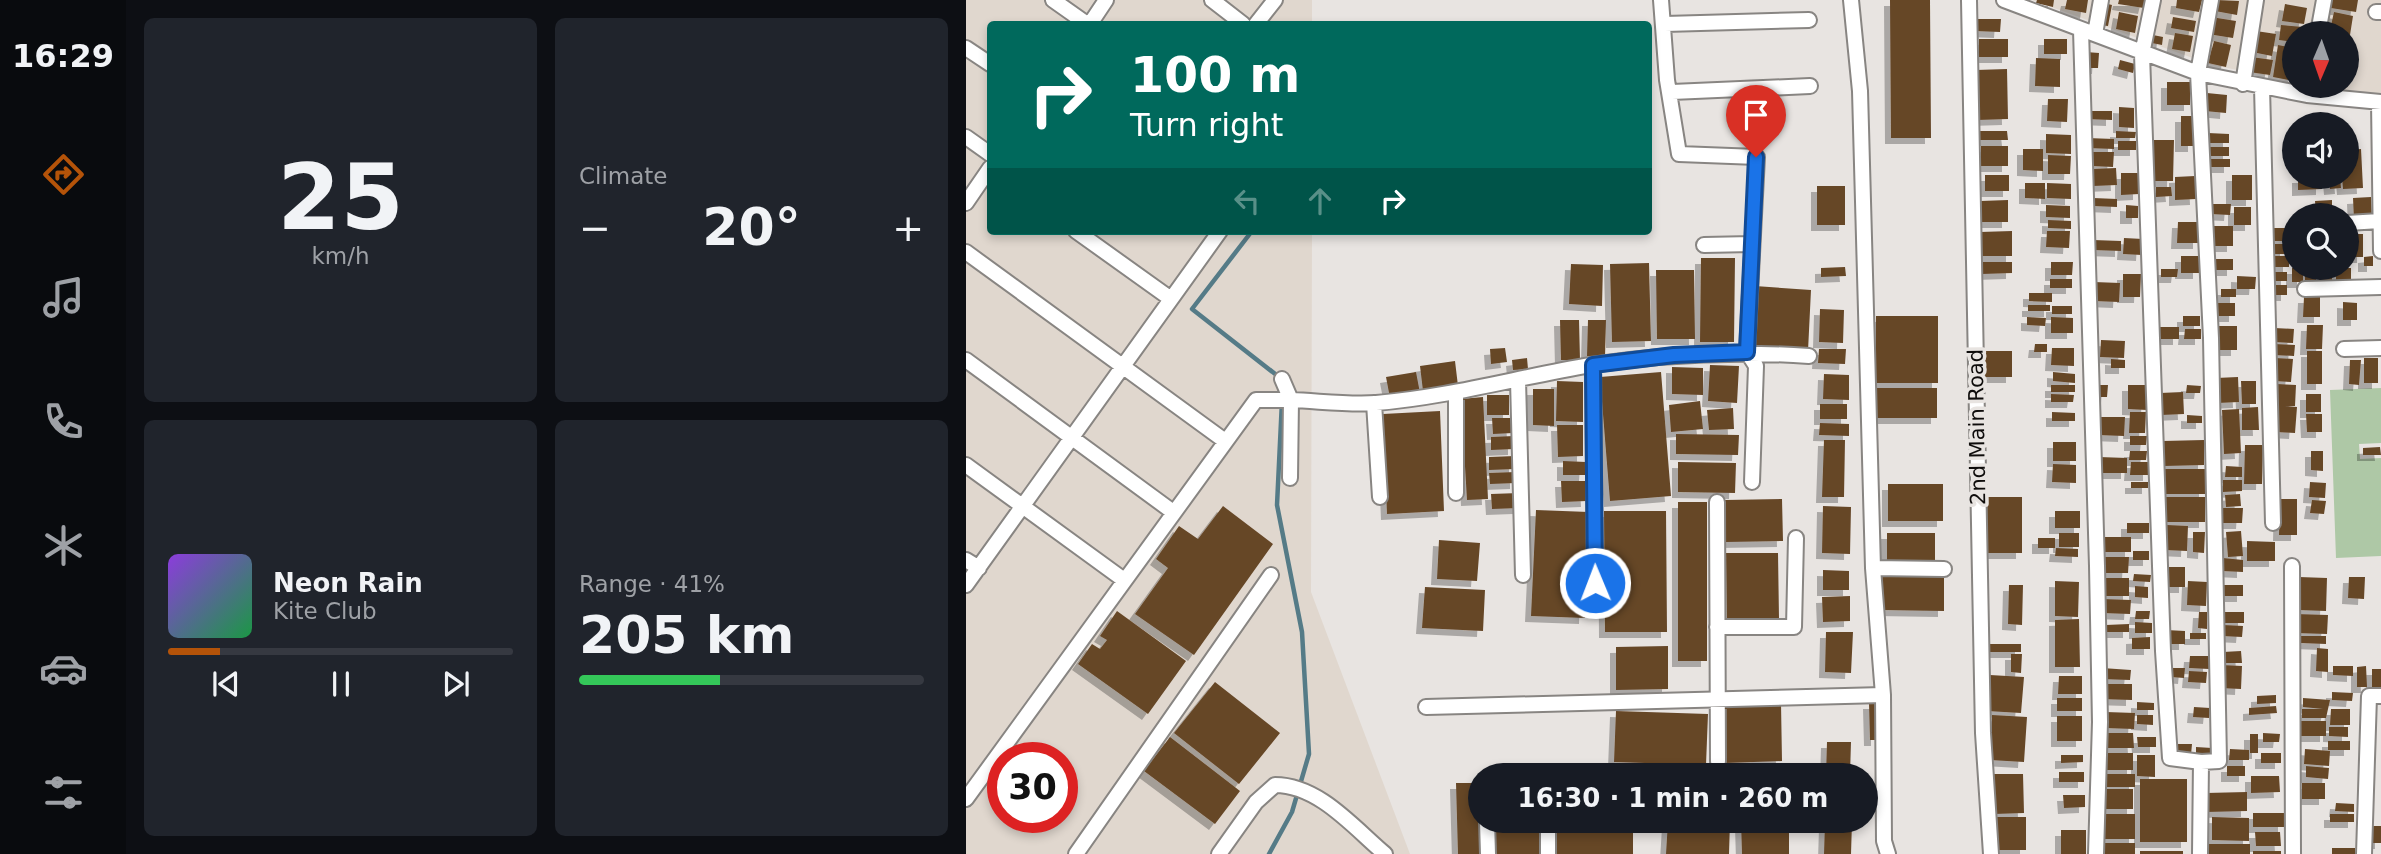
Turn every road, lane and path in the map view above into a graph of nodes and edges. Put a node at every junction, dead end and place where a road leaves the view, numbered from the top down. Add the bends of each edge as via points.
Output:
1 (1053, 0) edge
2 (1106, 0) edge
3 (1212, 0) edge
4 (1275, 0) edge
5 (1661, 0) edge
6 (1851, 0) edge
7 (1969, 0) edge
8 (2004, 0) edge
9 (2101, 0) edge
10 (2153, 0) edge
11 (2211, 0) edge
12 (2256, 0) edge
13 (2324, 0) edge
14 (1809, 20) dead end
15 (1084, 21) edge
16 (1091, 21) edge
17 (1239, 21) edge
18 (1258, 21) edge
19 (2320, 21) edge
20 (1665, 24) junction
21 (2088, 32) junction
22 (966, 48) edge
23 (2142, 54) junction
24 (987, 63) edge
25 (2198, 74) junction
26 (2243, 84) junction
27 (1810, 86) dead end
28 (2262, 87) junction
29 (2282, 88) edge
30 (1672, 92) junction
31 (2356, 98) edge
32 (2380, 102) edge
33 (966, 137) edge
34 (987, 151) edge
35 (987, 173) edge
36 (966, 203) edge
37 (2380, 222) edge
38 (2359, 223) edge
39 (1082, 235) edge
40 (1217, 235) edge
41 (1752, 244) junction
42 (1704, 245) dead end
43 (2381, 251) edge
44 (966, 253) edge
45 (2381, 287) edge
46 (2305, 289) dead end
47 (1171, 299) junction
48 (2381, 348) edge
49 (2344, 349) dead end
50 (1747, 352) junction
51 (1809, 356) dead end
52 (966, 360) edge
53 (1593, 365) junction
54 (1122, 368) junction
55 (1282, 379) dead end
56 (1518, 380) junction
57 (1456, 392) junction
58 (1291, 400) junction
59 (1374, 403) junction
60 (1074, 438) junction
61 (1224, 441) junction
62 (966, 465) edge
63 (1290, 478) dead end
64 (1752, 482) dead end
65 (1456, 493) dead end
66 (1380, 497) dead end
67 (1717, 502) dead end
68 (1023, 508) junction
69 (1173, 512) junction
70 (2273, 523) dead end
71 (1796, 538) dead end
72 (972, 564) edge
73 (2292, 566) dead end
74 (1873, 568) junction
75 (1944, 569) dead end
76 (1271, 575) dead end
77 (1523, 575) dead end
78 (1124, 580) junction
79 (1595, 583) dead end
80 (966, 585) edge
81 (1717, 627) junction
82 (1883, 695) junction
83 (2381, 696) edge
84 (1717, 697) junction
85 (1426, 707) dead end
86 (1718, 761) dead end
87 (2201, 762) junction
88 (966, 799) edge
89 (1487, 833) edge
90 (1548, 833) edge
91 (1076, 854) edge
92 (1219, 854) edge
93 (1385, 854) edge
94 (1488, 854) edge
95 (1548, 854) edge
96 (1888, 854) edge
97 (1991, 854) edge
98 (2096, 854) edge
99 (2200, 854) edge
100 (2293, 854) edge
101 (2364, 854) edge

1 - 15 street
2 - 16 street
3 - 17 street
4 - 18 street
5 - 20 street
6 - 74 street via 1860,91
7 - 97 street, 2nd Main Road via 1983,733
8 - 21 street
9 - 21 street
10 - 23 street
11 - 25 street
12 - 26 street
13 - 19 street
14 - 20 street
20 - 30 street via 1667,80
21 - 23 street
21 - 98 street via 2100,722
22 - 24 street
23 - 25 street
23 - 87 street via 2170,758
25 - 26 street
25 - 87 street via 2211,338 2219,761
26 - 28 street
27 - 30 street
28 - 29 street
28 - 70 street
30 - 41 street via 1679,154 1756,157
31 - 32 street
32 - 37 street
33 - 34 street
35 - 36 street
37 - 38 street
37 - 43 street
39 - 47 street
40 - 47 street
41 - 42 street
41 - 50 street
44 - 54 street
45 - 46 street
47 - 54 street
48 - 49 street
50 - 51 street
50 - 53 street
50 - 64 street via 1756,366
52 - 60 street
53 - 56 street
53 - 79 street
54 - 60 street
54 - 61 street
55 - 58 street
56 - 57 street
56 - 77 street
57 - 59 street
57 - 65 street
58 - 59 street
58 - 61 street via 1256,400
58 - 63 street
59 - 66 street
60 - 68 street
60 - 69 street
61 - 69 street
62 - 68 street
67 - 81 street
68 - 72 street
68 - 78 street
69 - 78 street
71 - 81 street via 1794,627
72 - 80 street
73 - 100 street
74 - 75 street
74 - 82 street
76 - 91 street
78 - 88 street
81 - 84 street
82 - 84 street
82 - 96 street via 1884,841
83 - 101 street via 2369,696
84 - 85 street
84 - 86 street
87 - 99 street
89 - 94 street
90 - 95 street
92 - 93 street via 1256,802 1275,785 1315,795

